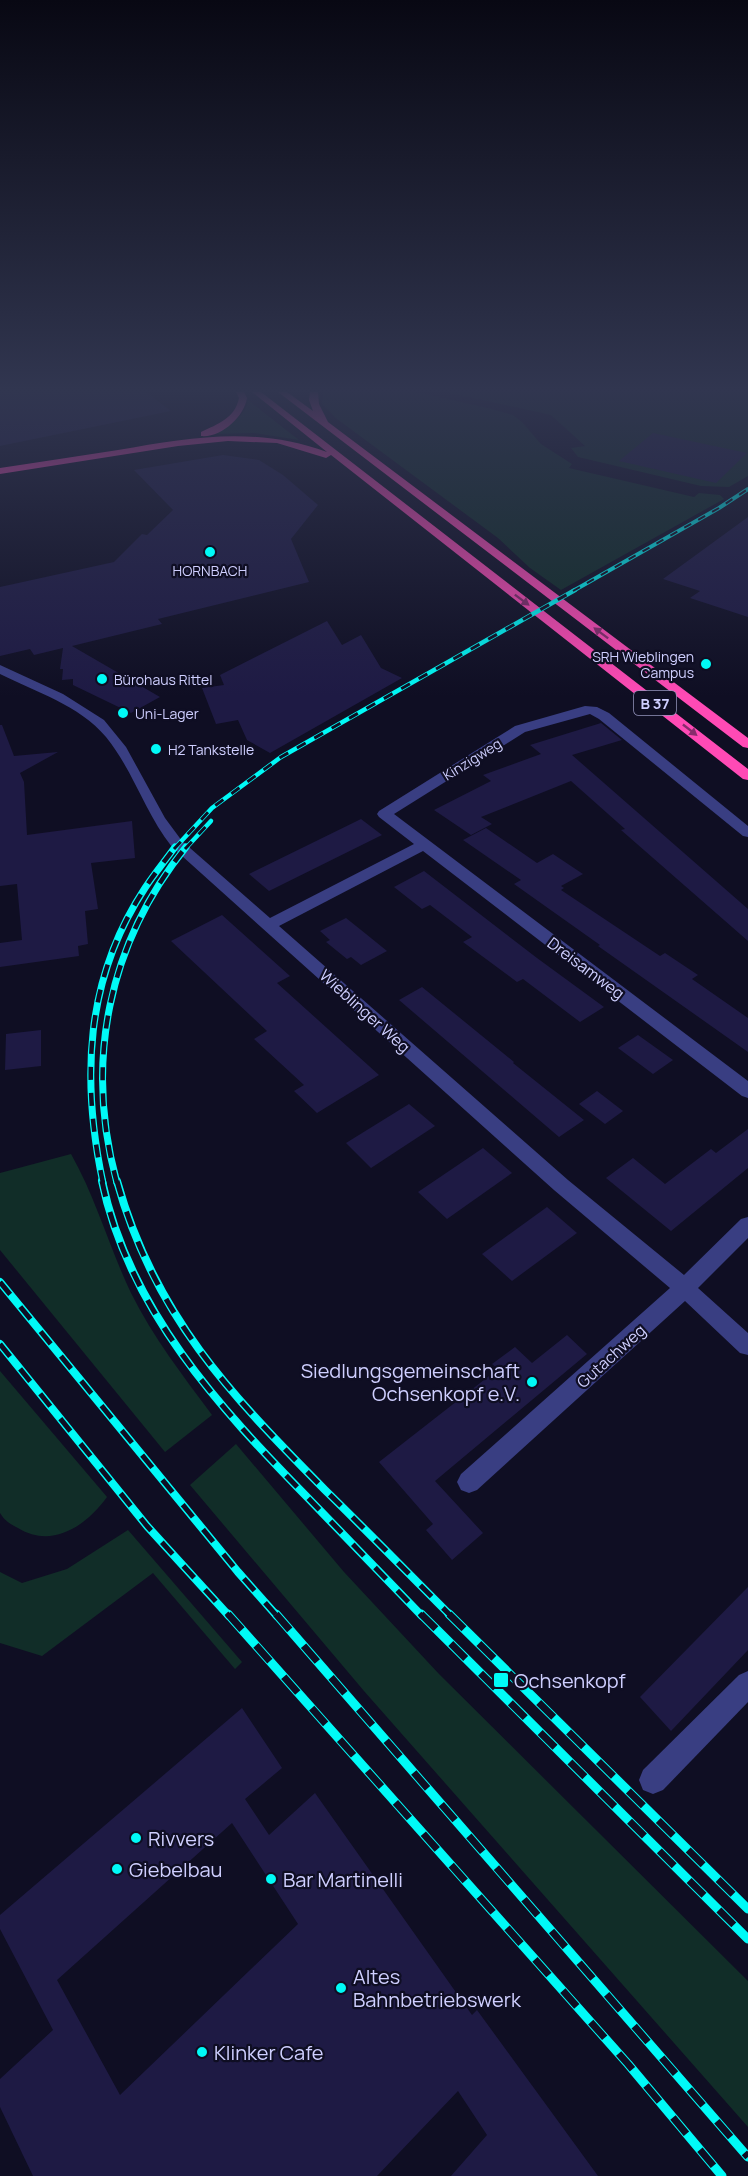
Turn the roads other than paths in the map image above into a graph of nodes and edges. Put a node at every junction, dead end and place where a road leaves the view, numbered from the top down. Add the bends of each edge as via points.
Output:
1 (386, 494) edge
2 (417, 494) edge
3 (0, 669) edge
4 (748, 744) edge
5 (748, 776) edge
6 (748, 833) edge
7 (424, 845) junction
8 (269, 925) junction
9 (748, 1091) edge
10 (748, 1225) edge
11 (683, 1287) junction
12 (748, 1346) edge
13 (469, 1482) dead end
14 (748, 1684) edge
15 (653, 1780) dead end

1 -> 5 highway, B 37
4 -> 2 highway, B 37
3 - 8 street, Wieblinger Weg via 76,706 105,728 168,834
6 - 7 street, Kinzigweg via 604,716 585,710 520,729 384,814
7 - 8 street
7 - 9 street, Dreisamweg
8 - 11 street, Wieblinger Weg via 561,1185
10 - 11 street, Gutachweg
11 - 12 street, Wieblinger Weg
11 - 13 street, Gutachweg via 657,1315
14 - 15 street

